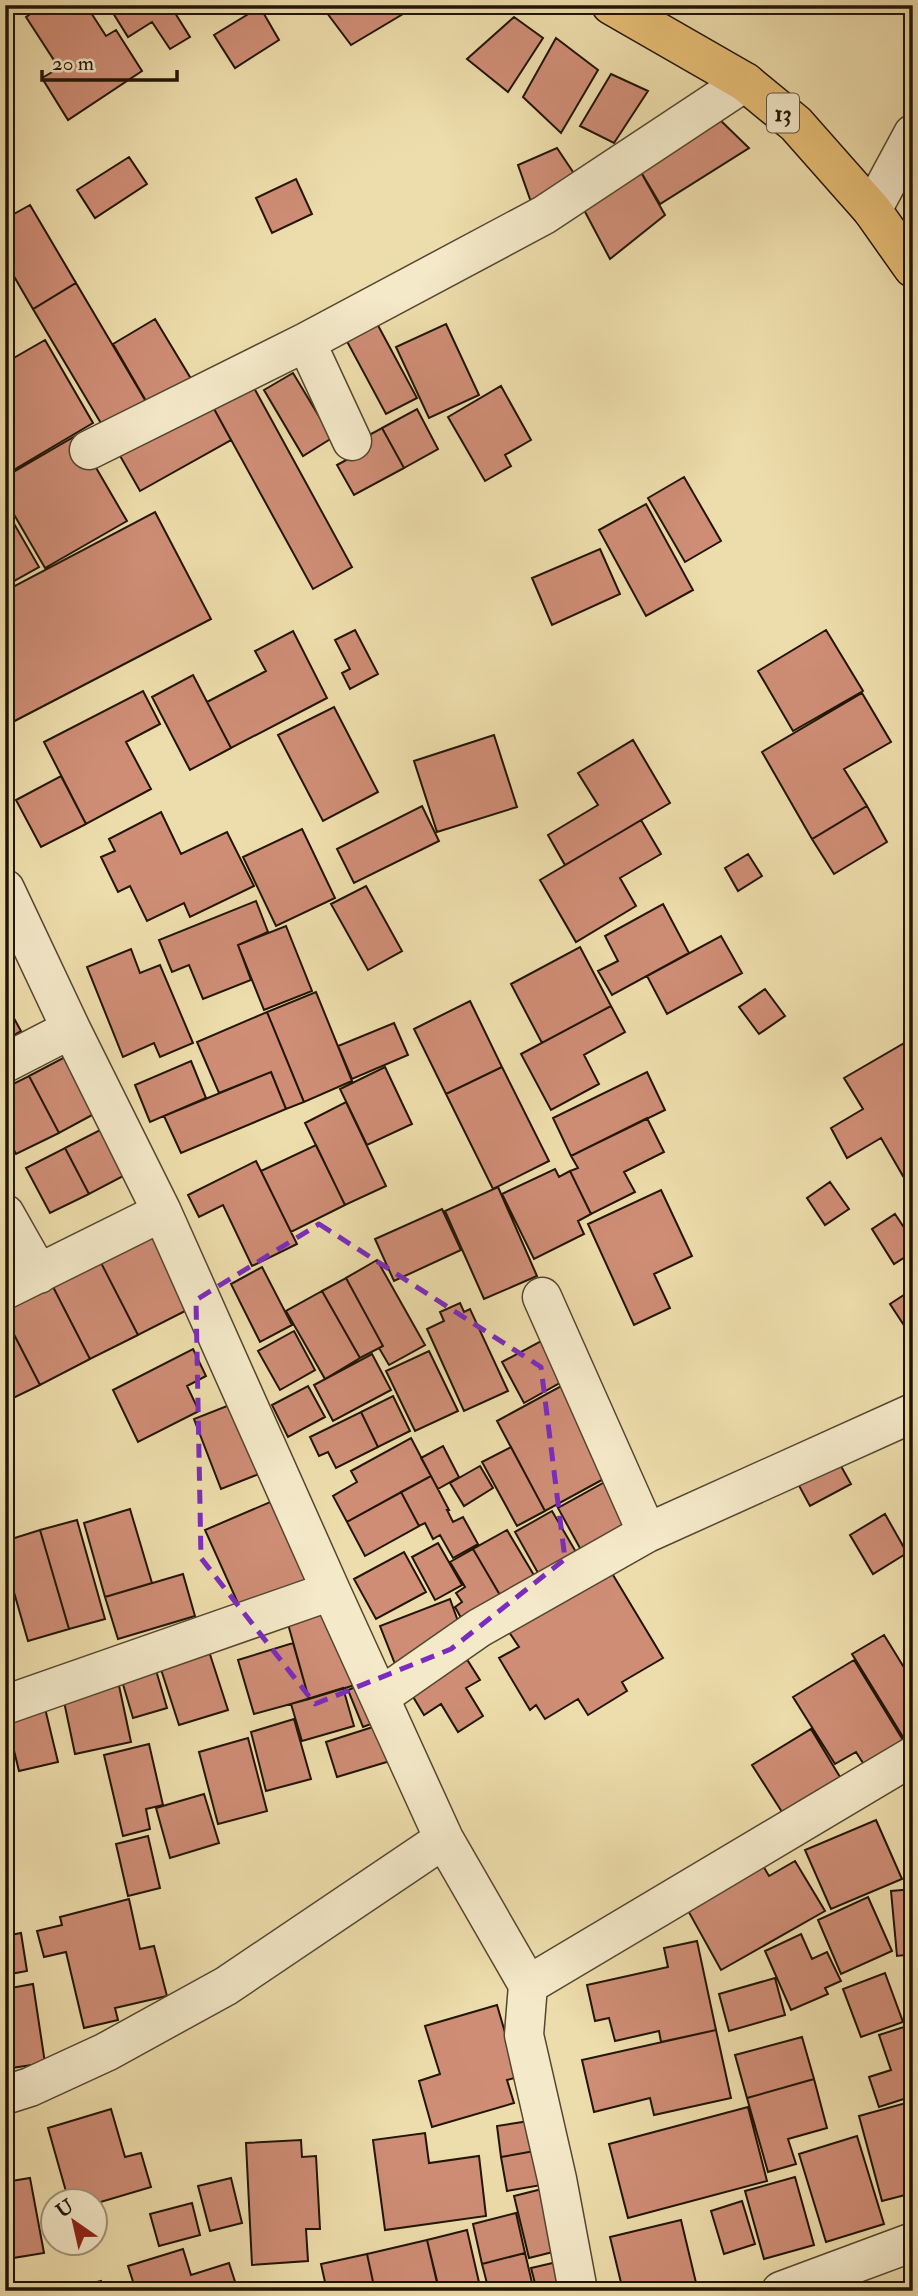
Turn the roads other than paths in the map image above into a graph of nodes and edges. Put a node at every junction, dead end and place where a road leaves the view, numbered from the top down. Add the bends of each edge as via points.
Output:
1 (611, 5) edge
2 (745, 82) junction
3 (913, 134) edge
4 (872, 210) junction
5 (913, 268) edge
6 (306, 342) junction
7 (352, 441) dead end
8 (89, 450) dead end
9 (5, 889) edge
10 (71, 1029) junction
11 (5, 1063) edge
12 (162, 1212) junction
13 (5, 1214) edge
14 (39, 1274) junction
15 (5, 1290) edge
16 (542, 1297) dead end
17 (913, 1413) edge
18 (647, 1533) junction
19 (331, 1591) junction
20 (380, 1697) junction
21 (5, 1705) edge
22 (913, 1756) edge
23 (444, 1839) junction
24 (528, 1985) junction
25 (5, 2095) edge
26 (913, 2242) edge
27 (578, 2291) edge
28 (781, 2291) edge

1 - 2 highway, 13
2 - 4 highway, 13 via 796,124
2 - 6 street via 544,215
3 - 4 street
4 - 5 highway, 13
6 - 7 street
6 - 8 street
9 - 10 street
10 - 11 street
10 - 12 street
12 - 14 street
12 - 19 street
13 - 14 street
14 - 15 street
16 - 18 street
17 - 18 street
18 - 20 street via 480,1628
19 - 20 street
19 - 21 street
20 - 23 street
22 - 24 street
23 - 24 street
23 - 25 street via 226,1986 106,2052
24 - 27 street via 524,2035
26 - 28 street

